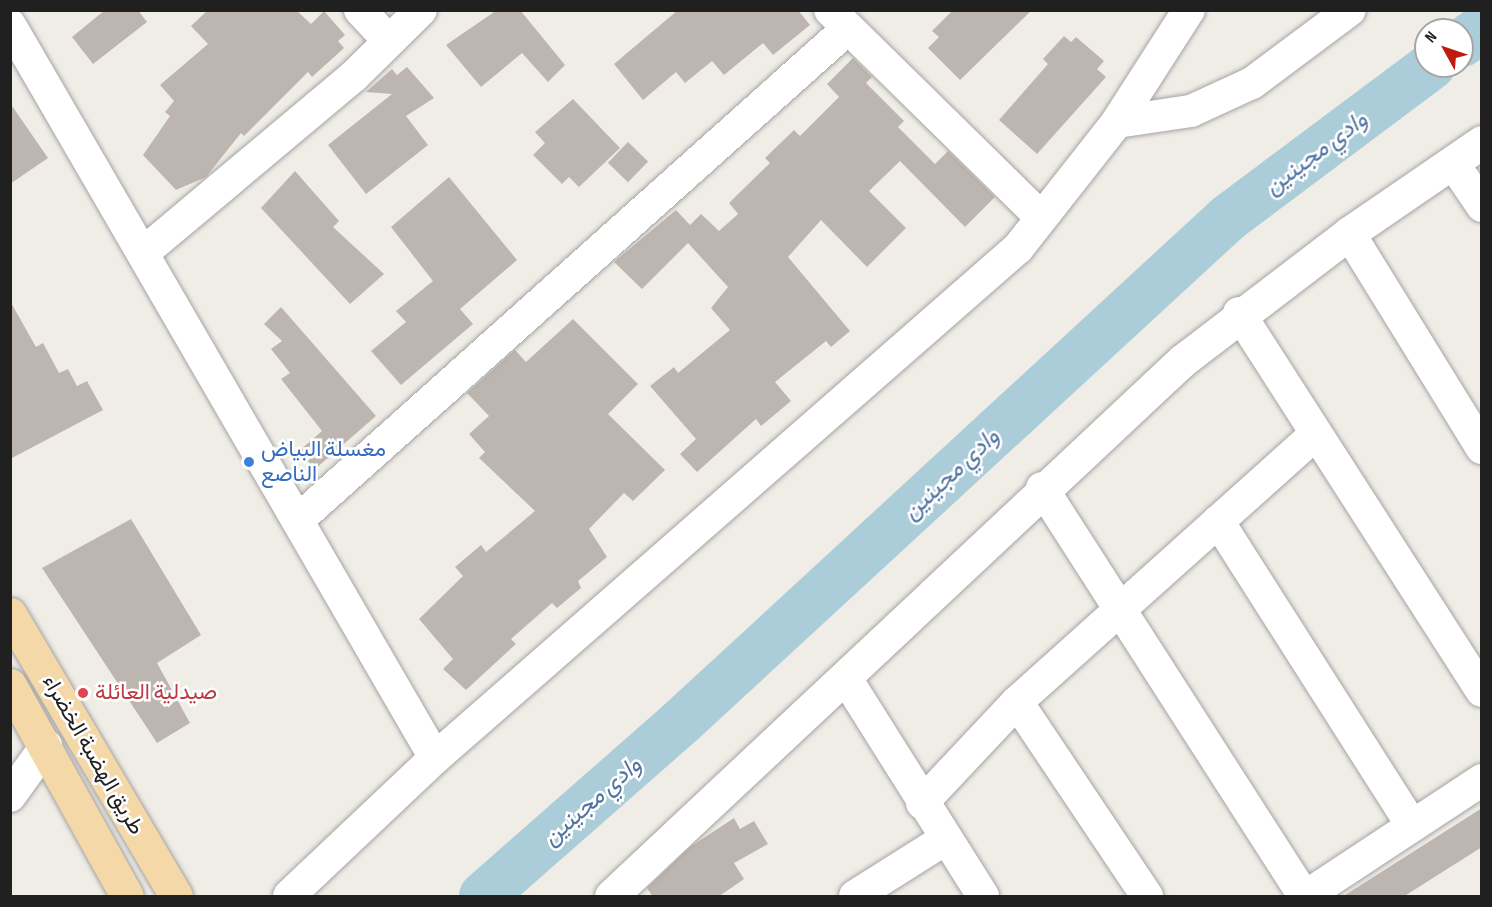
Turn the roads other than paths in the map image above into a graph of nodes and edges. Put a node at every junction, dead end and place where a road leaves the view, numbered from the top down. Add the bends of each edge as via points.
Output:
1 (360, 10) edge
2 (421, 10) edge
3 (1189, 10) edge
4 (1350, 10) edge
5 (838, 20) edge
6 (14, 40) edge
7 (390, 41) junction
8 (1118, 122) junction
9 (1482, 142) edge
10 (1453, 163) junction
11 (1482, 206) edge
12 (1041, 217) junction
13 (1349, 233) junction
14 (142, 252) junction
15 (1239, 313) junction
16 (1313, 436) junction
17 (1482, 448) edge
18 (1041, 488) junction
19 (298, 520) junction
20 (1218, 521) junction
21 (1122, 609) junction
22 (10, 614) edge
23 (24, 668) edge
24 (847, 680) junction
25 (10, 685) edge
26 (1482, 691) edge
27 (1017, 702) junction
28 (46, 746) junction
29 (435, 758) junction
30 (1482, 780) edge
31 (10, 796) edge
32 (922, 803) junction
33 (1411, 824) junction
34 (944, 840) junction
35 (127, 897) edge
36 (176, 897) edge
37 (289, 897) edge
38 (611, 897) edge
39 (855, 897) edge
40 (983, 897) edge
41 (1147, 897) edge
42 (1305, 897) edge

1 - 7 street
2 - 7 street
3 - 8 street
4 - 8 street via 1252,83 1191,111
5 - 12 street
5 - 19 street
6 - 14 street
7 - 14 street
8 - 12 street
9 - 10 street
10 - 11 street
10 - 13 street
12 - 29 street via 1018,248
13 - 15 street
13 - 17 street
14 - 19 street
15 - 16 street
15 - 18 street
16 - 20 street
16 - 26 street
18 - 21 street
18 - 24 street
19 - 29 street
20 - 21 street
20 - 33 street
21 - 27 street
21 - 42 street
22 - 23 main road, طريق الهضبة الخضراء
23 - 36 main road, طريق الهضبة الخضراء
24 - 32 street
24 - 38 street
25 - 28 main road, طريق الهضبة الخضراء
27 - 32 street
27 - 41 street
28 - 31 street
28 - 35 main road, طريق الهضبة الخضراء
29 - 37 street
30 - 33 street
32 - 34 street
33 - 42 street
34 - 39 street
34 - 40 street

